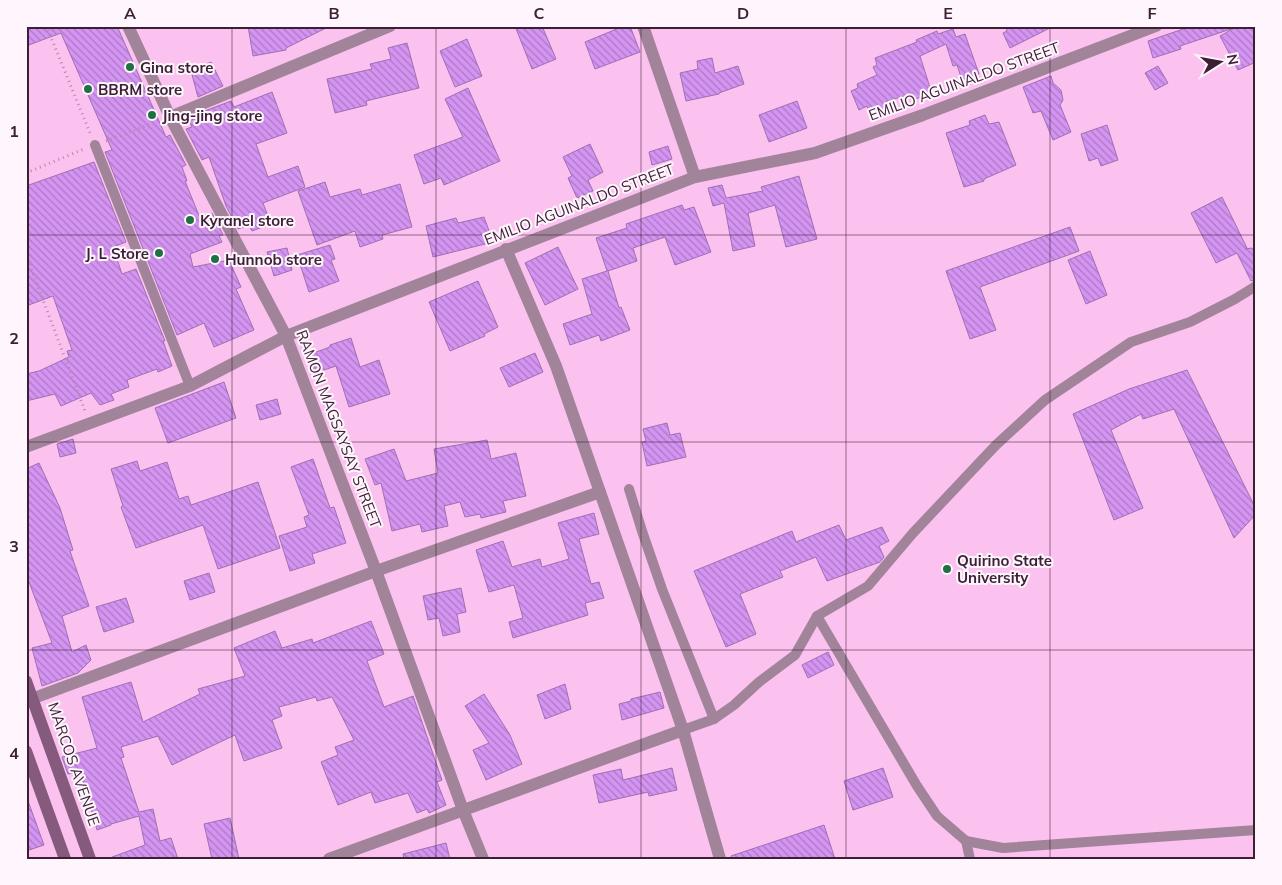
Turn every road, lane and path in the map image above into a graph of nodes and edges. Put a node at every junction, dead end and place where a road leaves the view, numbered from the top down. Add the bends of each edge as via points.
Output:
1 (128, 26) edge
2 (390, 26) edge
3 (643, 26) edge
4 (1156, 26) edge
5 (48, 30) dead end
6 (1127, 31) edge
7 (170, 116) junction
8 (95, 145) joint
9 (695, 177) junction
10 (506, 249) junction
11 (26, 255) edge
12 (1256, 286) edge
13 (286, 336) junction
14 (190, 386) junction
15 (90, 422) junction
16 (26, 448) edge
17 (629, 489) dead end
18 (600, 492) junction
19 (376, 571) junction
20 (818, 616) junction
21 (26, 681) edge
22 (30, 699) edge
23 (714, 718) junction
24 (683, 730) junction
25 (26, 752) edge
26 (463, 810) junction
27 (1256, 830) edge
28 (966, 841) junction
29 (65, 859) edge
30 (90, 859) edge
31 (329, 859) edge
32 (483, 859) edge
33 (720, 859) edge
34 (970, 859) edge

1 - 7 street, RAMON MAGSAYSAY STREET
2 - 7 street
3 - 9 street
4 - 6 street, EMILIO AGUINALDO STREET
5 - 8 path
6 - 9 street, EMILIO AGUINALDO STREET via 923,115 815,153
7 - 13 street, RAMON MAGSAYSAY STREET
8 - 14 lane
9 - 10 street, EMILIO AGUINALDO STREET
10 - 13 street, EMILIO AGUINALDO STREET
10 - 18 street via 556,366
11 - 15 path
12 - 20 lane via 1190,322 1131,342 1045,400 913,532 868,586
13 - 14 street, EMILIO AGUINALDO STREET
13 - 19 street, RAMON MAGSAYSAY STREET
14 - 15 street, EMILIO AGUINALDO STREET
15 - 16 street, EMILIO AGUINALDO STREET
17 - 23 lane via 662,589
18 - 19 street
18 - 24 street
19 - 22 street
19 - 26 street, RAMON MAGSAYSAY STREET
20 - 23 lane via 795,655
20 - 28 lane via 936,816
21 - 22 main road, MARCOS AVENUE
22 - 30 main road, MARCOS AVENUE
23 - 24 lane
24 - 26 street
24 - 33 street
25 - 29 main road
26 - 31 street
26 - 32 street, RAMON MAGSAYSAY STREET
27 - 28 lane via 1002,848
28 - 34 lane

